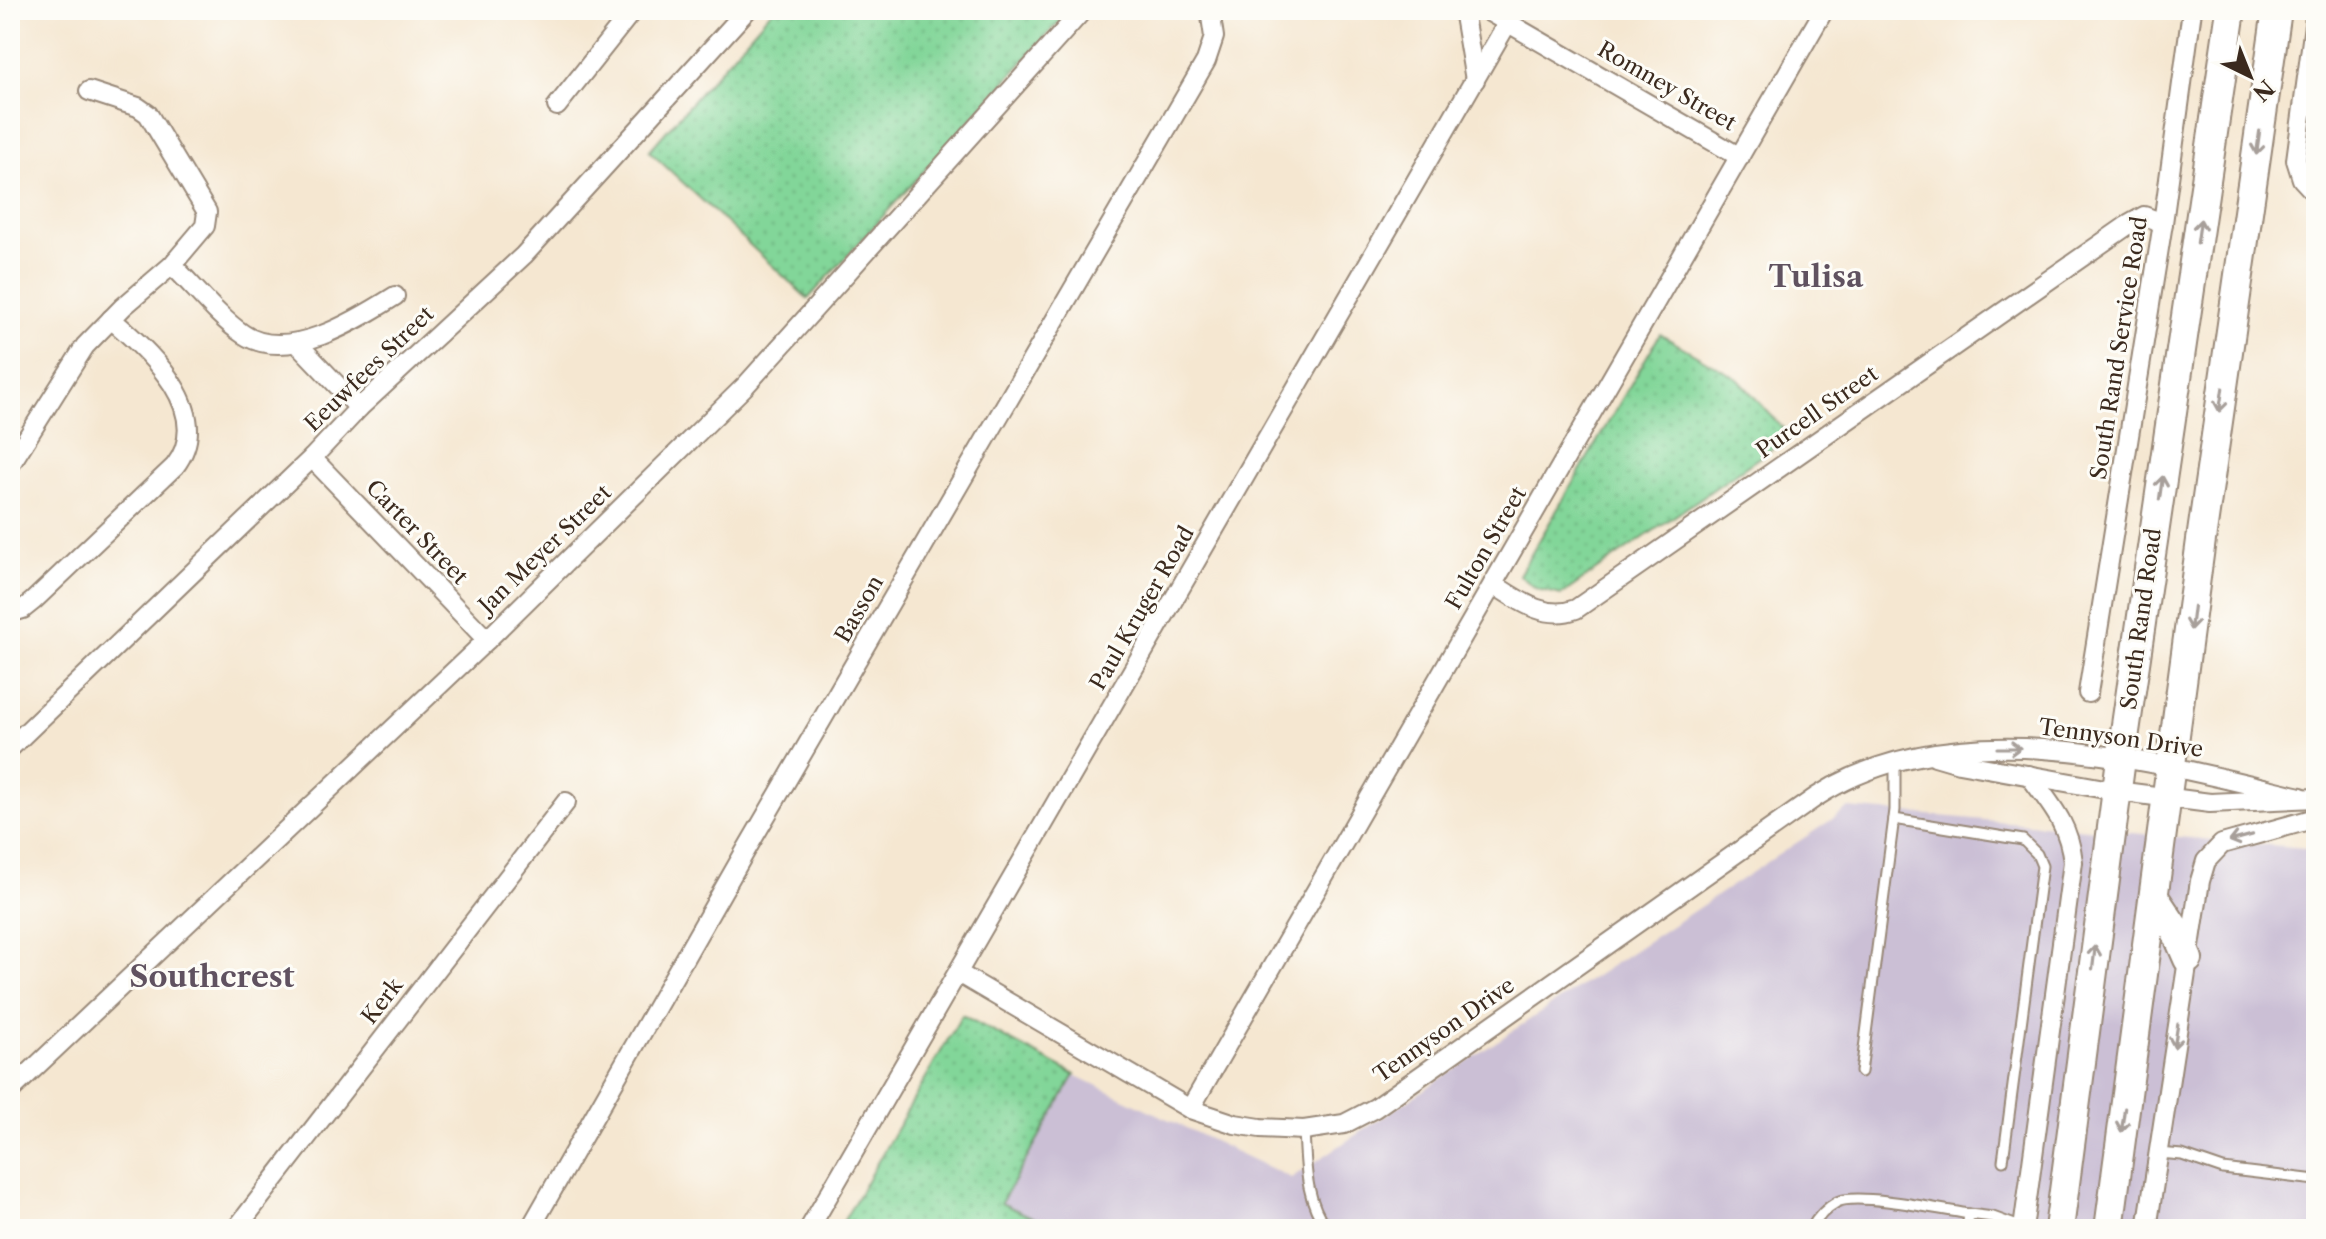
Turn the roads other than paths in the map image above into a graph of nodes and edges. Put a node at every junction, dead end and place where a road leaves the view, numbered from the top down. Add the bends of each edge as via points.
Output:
1 (633, 10) edge
2 (747, 10) edge
3 (1083, 10) edge
4 (1210, 10) edge
5 (1463, 10) edge
6 (1486, 10) edge
7 (1824, 10) edge
8 (2192, 10) edge
9 (2231, 10) edge
10 (2277, 10) edge
11 (2316, 10) edge
12 (1512, 16) edge
13 (1475, 80) junction
14 (89, 91) dead end
15 (557, 106) dead end
16 (1740, 157) junction
17 (2316, 194) edge
18 (2163, 223) junction
19 (172, 265) junction
20 (395, 296) dead end
21 (111, 319) junction
22 (297, 343) junction
23 (359, 408) junction
24 (312, 458) junction
25 (10, 465) edge
26 (1493, 584) junction
27 (10, 613) edge
28 (487, 640) junction
29 (2088, 693) dead end
30 (10, 748) edge
31 (1932, 755) junction
32 (2121, 759) junction
33 (1895, 760) junction
34 (2172, 766) junction
35 (2029, 775) junction
36 (2116, 791) junction
37 (2168, 797) junction
38 (2308, 798) edge
39 (566, 802) dead end
40 (2316, 818) edge
41 (1894, 819) junction
42 (2154, 897) junction
43 (2188, 959) junction
44 (958, 973) junction
45 (1861, 1072) dead end
46 (10, 1091) edge
47 (1190, 1109) junction
48 (1304, 1130) junction
49 (2159, 1153) junction
50 (2003, 1161) dead end
51 (2316, 1180) edge
52 (1969, 1214) junction
53 (2023, 1228) edge
54 (236, 1229) edge
55 (530, 1229) edge
56 (809, 1229) edge
57 (1327, 1229) edge
58 (1811, 1229) edge
59 (1967, 1229) edge
60 (2059, 1229) edge
61 (2109, 1229) edge
62 (2147, 1229) edge

1 - 15 street
2 - 23 street, Eeuwfees Street via 524,255
3 - 28 street, Jan Meyer Street via 746,385
4 - 55 street, Basson via 1214,37 1206,61
5 - 13 street
6 - 12 street, Romney Street
7 - 16 street, Fulton Street
8 - 18 street, South Rand Service Road
32 -> 9 main road, South Rand Road
10 -> 34 main road
11 - 17 street via 2296,149 2299,173
12 - 13 street, Paul Kruger Road
12 - 16 street, Romney Street
13 - 44 street, Paul Kruger Road
14 - 19 street via 148,114 207,212 205,226
16 - 26 street, Fulton Street
18 - 26 street, Purcell Street via 2144,216 2128,225 1576,609 1564,614 1541,610
18 - 29 street, South Rand Service Road
19 - 21 street
19 - 22 street via 243,334 277,345
20 - 22 street via 364,316
21 - 25 street via 85,346
21 - 27 street via 166,373 189,427 184,454 33,601
22 - 23 street
23 - 24 street, Eeuwfees Street
24 - 28 street, Carter Street
24 - 30 street, Eeuwfees Street
26 - 47 street, Fulton Street
28 - 46 street, Jan Meyer Street
31 -> 32 street, Tennyson Drive via 2021,748
31 - 33 street, Tennyson Drive
31 - 35 street, Tennyson Drive
32 - 34 street, Tennyson Drive
32 - 36 main road, South Rand Road
33 - 41 lane
33 - 48 street, Tennyson Drive via 1842,780 1816,797 1368,1113 1344,1124
34 - 37 main road
34 - 38 street, Tennyson Drive
35 - 36 street, Tennyson Drive
35 - 53 street via 2062,821 2071,839 2073,862
36 - 37 street, Tennyson Drive
60 -> 36 main road, South Rand Road
37 - 38 street, Tennyson Drive via 2210,803
37 - 42 main road
39 - 54 street, Kerk
40 -> 43 street via 2236,838 2213,852 2200,881
41 - 45 lane
41 - 50 lane via 2023,840 2042,866
42 - 43 main road
42 -> 61 main road
43 -> 49 street
44 - 47 street, Tennyson Drive
44 - 56 street, Paul Kruger Road
47 - 48 street, Tennyson Drive via 1235,1124
48 - 57 lane via 1310,1198
49 - 51 lane via 2223,1169
49 - 62 street
52 - 53 lane
52 - 58 lane via 1861,1198 1838,1201
52 - 59 lane

